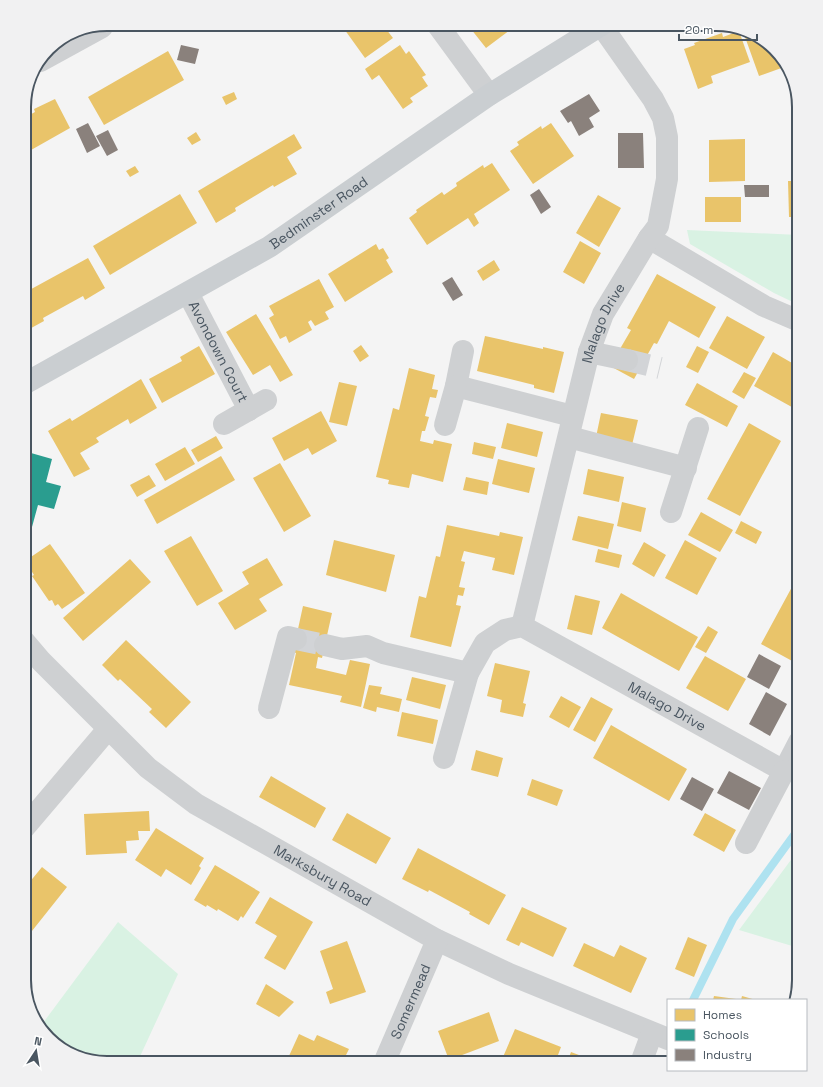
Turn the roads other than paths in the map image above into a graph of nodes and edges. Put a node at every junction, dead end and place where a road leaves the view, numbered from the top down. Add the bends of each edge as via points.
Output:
1 (442, 31) edge
2 (592, 31) edge
3 (606, 31) edge
4 (93, 32) edge
5 (52, 54) edge
6 (489, 95) junction
7 (649, 238) junction
8 (188, 293) junction
9 (792, 318) edge
10 (463, 351) dead end
11 (589, 352) junction
12 (627, 360) tunnel mouth
13 (31, 380) edge
14 (456, 386) junction
15 (572, 416) junction
16 (224, 424) dead end
17 (445, 425) dead end
18 (698, 428) dead end
19 (569, 438) junction
20 (686, 468) junction
21 (671, 512) dead end
22 (522, 626) junction
23 (296, 639) dead end
24 (325, 645) tunnel mouth
25 (31, 655) edge
26 (468, 673) junction
27 (269, 708) dead end
28 (108, 729) junction
29 (792, 755) edge
30 (444, 758) dead end
31 (784, 770) junction
32 (31, 820) edge
33 (746, 843) dead end
34 (437, 940) junction
35 (660, 1036) edge
36 (387, 1056) edge
37 (646, 1056) edge

1 - 6 street
2 - 6 main road, Bedminster Road
3 - 7 street, Malago Drive via 653,99 663,118 667,137 667,179 658,226
4 - 5 street
6 - 8 main road, Bedminster Road via 269,247
7 - 9 street via 764,306
7 - 11 street, Malago Drive via 602,314
8 - 13 main road, Bedminster Road
8 - 16 street, Avondown Court via 258,405
10 - 14 street
11 - 12 street
11 - 15 street, Malago Drive
14 - 15 street
14 - 17 street
15 - 19 street, Malago Drive
18 - 20 street
19 - 20 street
19 - 22 street, Malago Drive
20 - 21 street
22 - 26 street via 505,630 485,643
22 - 31 street, Malago Drive
23 - 27 street via 288,637
24 - 26 street via 342,648 367,646 382,653
25 - 28 street, Marksbury Road
26 - 30 street
28 - 32 street
28 - 34 street, Marksbury Road via 148,768 196,804
29 - 31 street
31 - 33 street
34 - 35 street, Marksbury Road via 509,974
34 - 36 street, Somermead
35 - 37 street

